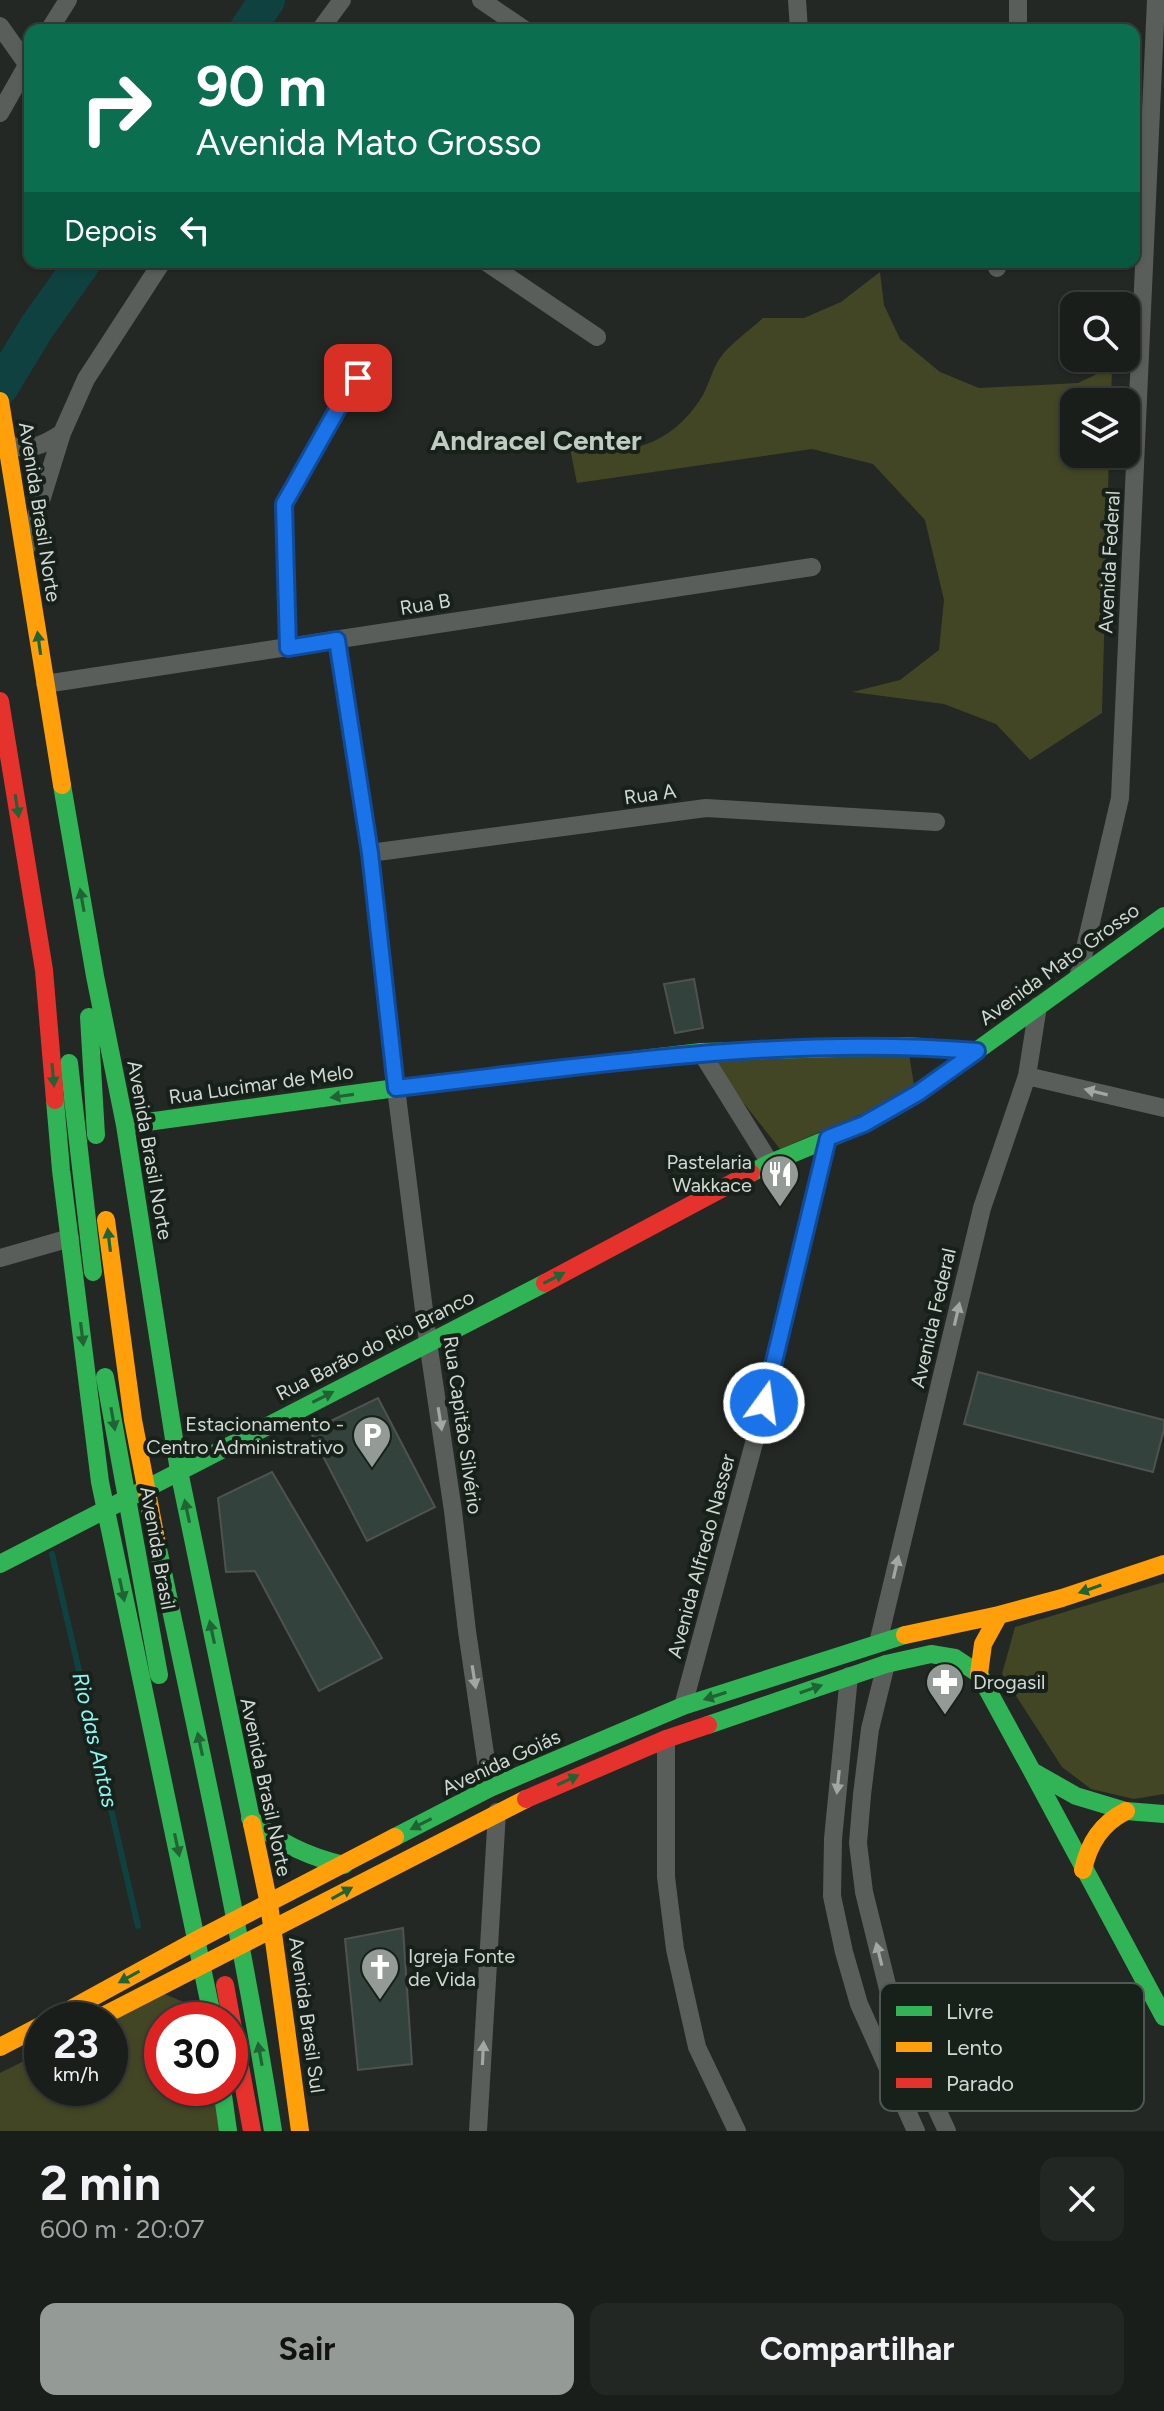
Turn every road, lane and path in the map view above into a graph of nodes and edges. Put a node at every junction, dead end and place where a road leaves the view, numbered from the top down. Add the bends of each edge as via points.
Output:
1 (68, 0) edge
2 (342, 0) edge
3 (481, 0) edge
4 (797, 0) edge
5 (1018, 0) edge
6 (1156, 0) edge
7 (53, 24) edge
8 (324, 24) edge
9 (516, 24) edge
10 (799, 24) edge
11 (1018, 24) edge
12 (0, 26) edge
13 (24, 56) edge
14 (24, 71) edge
15 (0, 113) edge
16 (158, 268) edge
17 (495, 268) edge
18 (597, 337) dead end
19 (371, 361) dead end
20 (0, 401) edge
21 (62, 433) junction
22 (5, 437) junction
23 (26, 552) junction
24 (812, 567) dead end
25 (337, 640) junction
26 (288, 648) junction
27 (45, 684) junction
28 (0, 701) edge
29 (936, 822) dead end
30 (370, 853) junction
31 (1164, 916) edge
32 (44, 970) junction
33 (95, 976) junction
34 (1078, 978) junction
35 (1038, 1006) junction
36 (977, 1051) junction
37 (701, 1052) junction
38 (1027, 1076) junction
39 (396, 1088) junction
40 (1164, 1108) edge
41 (125, 1125) junction
42 (828, 1138) junction
43 (770, 1163) junction
44 (91, 1175) junction
45 (70, 1238) junction
46 (0, 1258) edge
47 (428, 1342) junction
48 (179, 1471) junction
49 (105, 1511) junction
50 (1163, 1562) edge
51 (0, 1564) edge
52 (999, 1615) junction
53 (878, 1643) junction
54 (886, 1664) junction
55 (979, 1674) junction
56 (849, 1676) junction
57 (162, 1687) dead end
58 (683, 1706) junction
59 (170, 1730) dead end
60 (666, 1739) junction
61 (1032, 1771) junction
62 (490, 1788) junction
63 (1126, 1811) junction
64 (497, 1812) junction
65 (1164, 1814) edge
66 (250, 1818) junction
67 (344, 1865) junction
68 (1083, 1870) junction
69 (269, 1904) junction
70 (273, 1929) junction
71 (197, 1940) junction
72 (203, 1964) junction
73 (887, 1983) edge
74 (157, 1989) junction
75 (880, 1993) edge
76 (84, 2002) edge
77 (202, 2002) edge
78 (210, 2002) edge
79 (128, 2004) edge
80 (859, 2004) junction
81 (1164, 2017) edge
82 (24, 2034) edge
83 (0, 2047) edge
84 (880, 2051) edge
85 (225, 2106) edge
86 (907, 2111) edge
87 (938, 2111) edge
88 (228, 2131) edge
89 (252, 2131) edge
90 (273, 2131) edge
91 (300, 2131) edge
92 (478, 2131) edge
93 (737, 2131) edge
94 (916, 2131) edge
95 (947, 2131) edge

1 - 7 street
2 - 8 street
3 - 9 street
4 - 10 street
5 - 11 street
6 - 34 street, Avenida Federal via 1120,798
12 - 13 street
14 - 15 street
16 - 21 street via 86,379
17 - 18 street
19 - 26 street via 345,396 284,504
20 - 22 main road, Avenida Brasil Norte
21 - 22 street via 31,448 19,448
21 - 23 street
22 - 23 main road, Avenida Brasil Norte
27 -> 23 main road, Avenida Brasil Norte
24 - 25 street, Rua B
25 - 26 street, Rua B
25 - 30 street, Rua Capitão Silvério
26 - 27 street, Rua B
33 -> 27 main road, Avenida Brasil Norte
28 -> 32 main road
29 - 30 street, Rua A via 706,808
30 - 39 street, Rua Capitão Silvério
31 - 34 main road, Avenida Mato Grosso
32 - 44 main road, Avenida Brasil
32 -> 45 main road
33 - 41 main road, Avenida Brasil Norte
33 - 44 main road, Avenida Brasil via 88,1019
34 - 35 main road, Avenida Mato Grosso
35 - 36 main road, Avenida Mato Grosso
35 - 38 street, Avenida Federal
36 - 37 main road, Rua Lucimar de Melo via 906,1046
36 - 42 main road, Avenida Mato Grosso via 918,1093
37 - 39 main road, Rua Lucimar de Melo
37 - 43 street
40 -> 38 street
53 -> 38 street, Avenida Federal via 982,1208
39 -> 41 main road, Rua Lucimar de Melo
39 - 47 street, Rua Capitão Silvério
41 - 48 main road, Avenida Brasil Norte
42 - 43 main road, Avenida Mato Grosso
42 - 58 street, Avenida Alfredo Nasser
47 -> 43 main road, Rua Barão do Rio Branco
44 -> 57 main road, Avenida Brasil via 101,1356
90 -> 44 main road, Avenida Brasil via 216,1816 138,1448
45 - 46 street
45 -> 49 main road
48 -> 47 main road, Rua Barão do Rio Branco
47 -> 62 street, Rua Capitão Silvério
48 - 49 main road, Rua Barão do Rio Branco
66 -> 48 main road, Avenida Brasil Norte
49 - 51 main road, Rua Barão do Rio Branco
49 -> 71 main road
50 -> 52 main road, Avenida Goiás
52 - 53 main road, Avenida Goiás
52 - 55 main road via 983,1644
53 -> 58 main road, Avenida Goiás
54 - 55 main road via 944,1655
54 - 56 main road
73 -> 54 street via 858,1843 870,1729
55 - 61 main road
60 -> 56 main road
56 -> 80 street via 832,1896
58 - 62 main road, Avenida Goiás
59 - 89 main road
64 -> 60 main road
60 - 93 street via 666,1877 675,1949 697,2047
61 - 63 main road via 1076,1796
61 - 68 main road
62 -> 67 main road, Avenida Goiás
63 - 65 main road
63 - 68 main road via 1094,1836
70 -> 64 main road
92 -> 64 street
66 - 67 main road via 295,1851
66 - 69 main road, Avenida Brasil Norte
67 - 69 main road, Avenida Goiás
68 - 81 main road
69 - 70 main road, Avenida Brasil Sul
69 - 71 main road, Avenida Goiás
70 - 72 main road
70 - 91 main road, Avenida Brasil Sul
71 - 72 main road
71 -> 76 main road, Avenida Goiás
72 - 74 main road
72 - 78 main road
74 - 77 main road via 181,1989
74 - 79 main road
75 - 80 street
80 - 84 street
82 - 83 main road
85 - 88 main road
86 - 94 street
87 - 95 street

